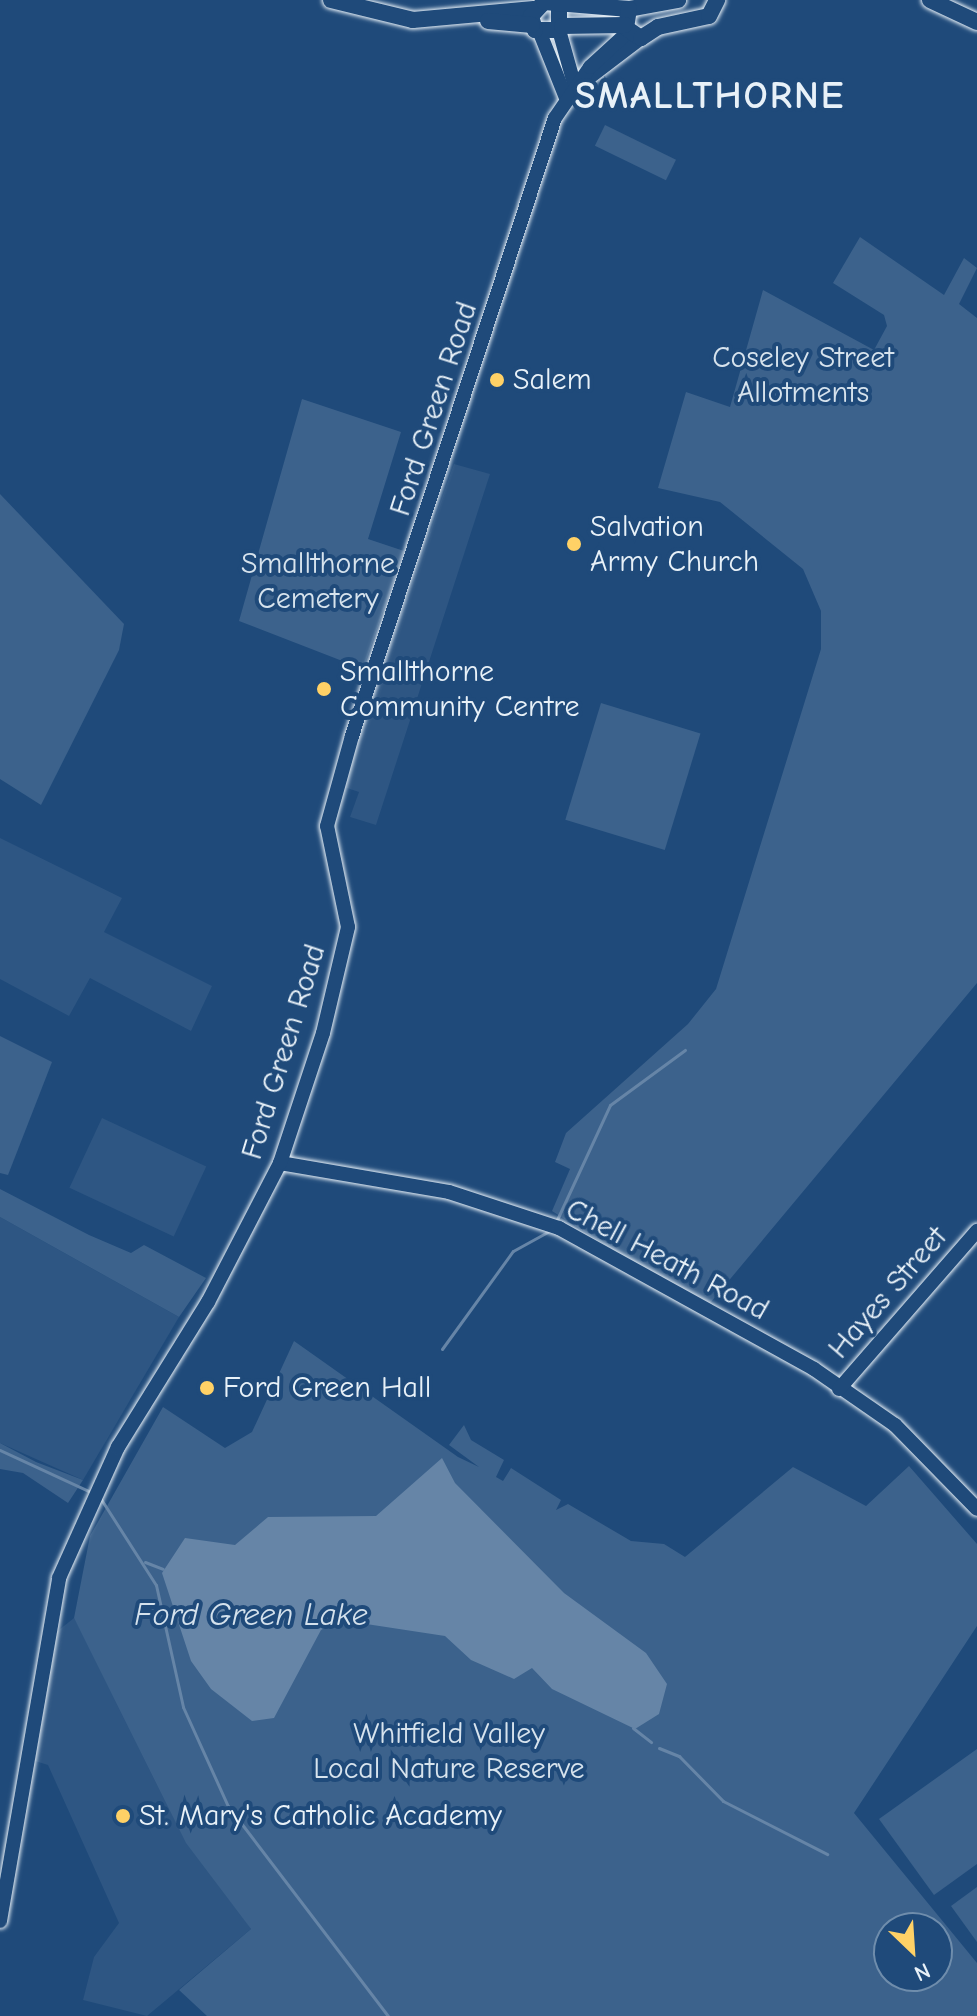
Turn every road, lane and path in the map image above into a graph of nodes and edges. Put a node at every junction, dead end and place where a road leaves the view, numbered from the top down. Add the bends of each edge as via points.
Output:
1 (331, 0) edge
2 (678, 0) edge
3 (930, 0) edge
4 (721, 1) edge
5 (652, 7) junction
6 (691, 8) edge
7 (542, 13) edge
8 (977, 22) edge
9 (630, 26) junction
10 (658, 27) junction
11 (560, 28) junction
12 (570, 93) junction
13 (280, 1163) junction
14 (977, 1231) edge
15 (839, 1389) junction
16 (977, 1509) edge
17 (0, 1921) edge

1 - 7 main road via 413,20
2 - 5 main road
3 - 8 main road
4 - 6 main road via 709,16
5 - 9 main road
5 - 10 main road
6 - 10 main road
7 - 9 main road
7 - 11 main road
7 - 11 main road
7 - 12 main road
9 - 10 main road
9 - 11 main road
9 - 12 main road
11 - 12 main road
12 - 13 main road, Ford Green Road via 332,805 328,844 348,927
13 - 15 main road, Chell Heath Road via 449,1192 554,1227
13 - 17 main road, Ford Green Road via 94,1492 47,1625
14 - 15 main road, Hayes Street
15 - 16 main road, Chell Heath Road via 895,1425

